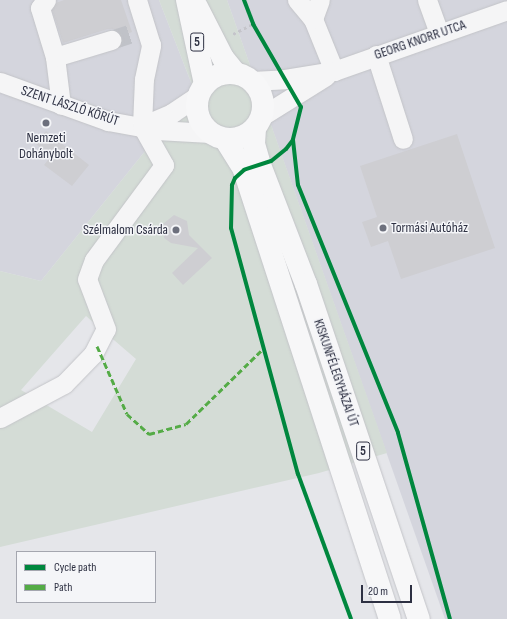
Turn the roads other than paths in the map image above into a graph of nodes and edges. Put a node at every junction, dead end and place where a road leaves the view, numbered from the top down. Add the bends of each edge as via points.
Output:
1 (137, 0) edge
2 (187, 0) edge
3 (193, 0) edge
4 (297, 0) edge
5 (320, 0) edge
6 (427, 0) edge
7 (42, 3) edge
8 (507, 10) edge
9 (313, 19) junction
10 (439, 33) junction
11 (111, 40) tunnel mouth
12 (376, 56) junction
13 (55, 57) junction
14 (334, 71) junction
15 (244, 77) junction
16 (0, 82) edge
17 (202, 90) junction
18 (60, 105) junction
19 (259, 122) junction
20 (142, 126) junction
21 (217, 136) junction
22 (403, 139) dead end
23 (0, 418) edge
24 (390, 619) edge
25 (419, 619) edge

1 - 20 street via 141,30 152,45 144,79
2 - 17 main road, 5
3 - 15 main road, 5 via 223,58
4 - 9 street
5 - 9 street
6 - 10 street
7 - 13 street
8 - 10 street, GEORG KNORR UTCA
9 - 14 street
10 - 12 street, GEORG KNORR UTCA
11 - 13 street
12 - 14 street, GEORG KNORR UTCA
12 - 22 street
13 - 18 street
14 - 15 street, GEORG KNORR UTCA via 285,79
14 - 19 street, GEORG KNORR UTCA
15 - 17 main road via 219,75
15 - 19 main road, 5 via 262,97
16 - 18 street, SZENT LÁSZLÓ KÖRÚT
17 - 20 street via 172,113
17 - 21 main road, 5 via 198,116
18 - 20 street, SZENT LÁSZLÓ KÖRÚT via 108,121
19 - 21 main road via 241,138
19 - 25 main road, KISKUNFÉLEGYHÁZAI ÚT / 5 via 254,144 260,165 306,284
20 - 21 street, SZENT LÁSZLÓ KÖRÚT
20 - 23 street via 164,165 94,260 87,278 106,329 93,354 64,384
21 - 24 main road, KISKUNFÉLEGYHÁZAI ÚT / 5 via 244,170

